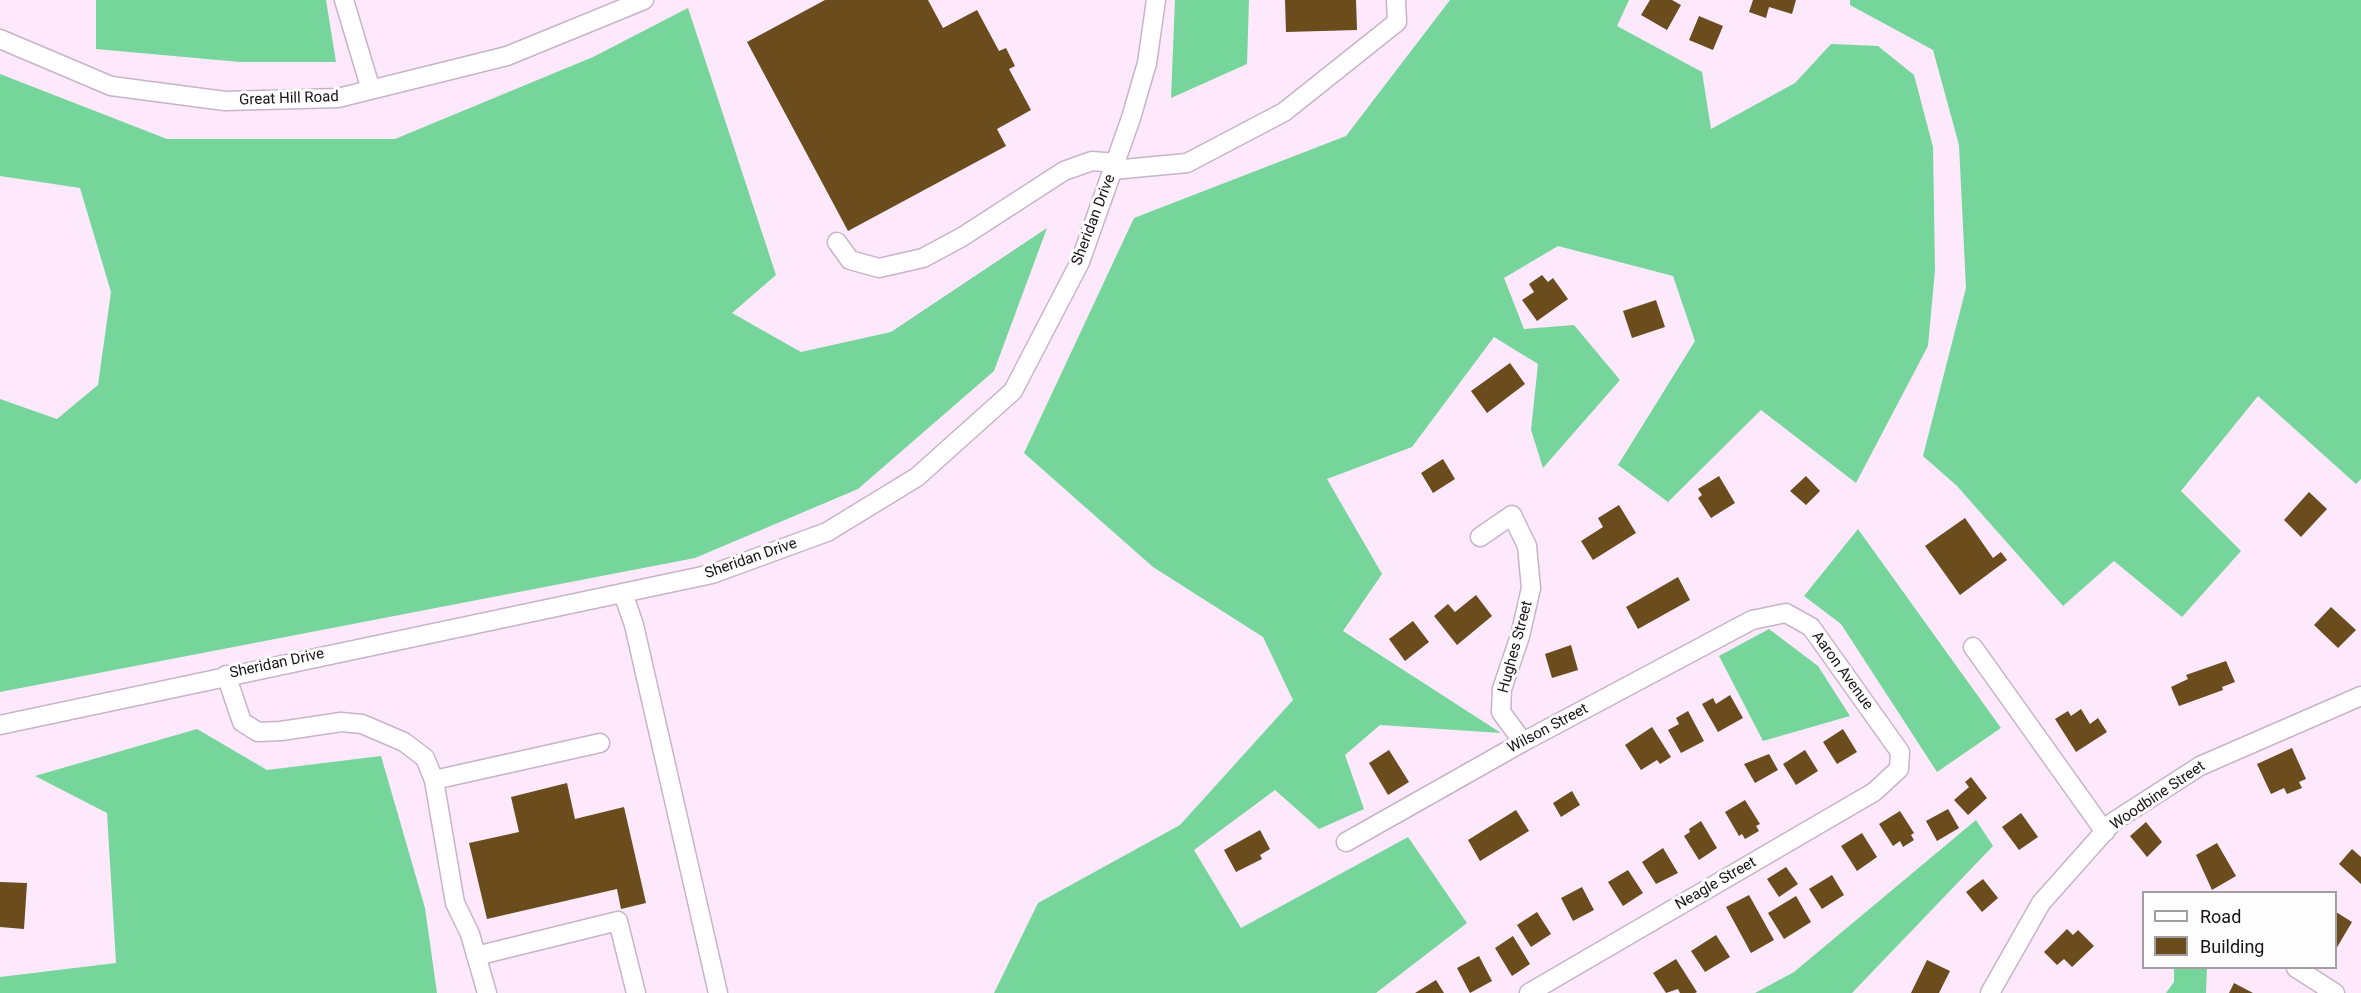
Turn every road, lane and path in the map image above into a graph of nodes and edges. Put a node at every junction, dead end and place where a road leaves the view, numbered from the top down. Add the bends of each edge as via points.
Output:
1 (344, 0) edge
2 (644, 0) edge
3 (1156, 0) edge
4 (1396, 0) edge
5 (621, 4) edge
6 (0, 39) edge
7 (371, 90) junction
8 (1114, 166) junction
9 (837, 242) dead end
10 (1480, 537) dead end
11 (623, 592) junction
12 (1752, 620) joint
13 (1973, 647) dead end
14 (226, 675) junction
15 (2361, 696) edge
16 (0, 724) edge
17 (1523, 742) junction
18 (600, 743) dead end
19 (1899, 769) joint
20 (434, 780) junction
21 (2105, 832) junction
22 (1346, 842) dead end
23 (476, 956) junction
24 (2298, 969) edge
25 (488, 993) edge
26 (636, 993) edge
27 (718, 993) edge
28 (1529, 993) edge
29 (1990, 993) edge
30 (2336, 993) edge

1 - 7 street
2 - 5 street, Great Hill Road
3 - 8 street, Sheridan Drive via 1147,63
4 - 8 street via 1397,22 1284,112 1187,163
5 - 7 street, Great Hill Road via 507,56
6 - 7 street, Great Hill Road via 111,86 190,97 225,101 338,99
8 - 9 street via 1092,161 1064,171 923,258 879,268 850,260
8 - 11 street, Sheridan Drive via 1080,262 1013,391 918,477 827,532 712,574
10 - 17 street, Hughes Street via 1512,515 1527,546 1531,588 1502,688 1501,712
11 - 14 street, Sheridan Drive
11 - 27 street via 634,625
12 - 17 street, Wilson Street
12 - 19 street, Aaron Avenue via 1786,613 1811,627 1900,752
13 - 21 street
14 - 16 street, Sheridan Drive
14 - 20 street via 242,722 258,732 340,722 362,724 404,742 425,758
15 - 21 street, Woodbine Street via 2200,766 2113,822
17 - 22 street, Wilson Street
18 - 20 street
19 - 28 street, Neagle Street via 1874,792
20 - 23 street via 455,903
21 - 29 street, Woodbine Street via 2041,903
23 - 25 street
23 - 26 street via 618,921
24 - 30 street

